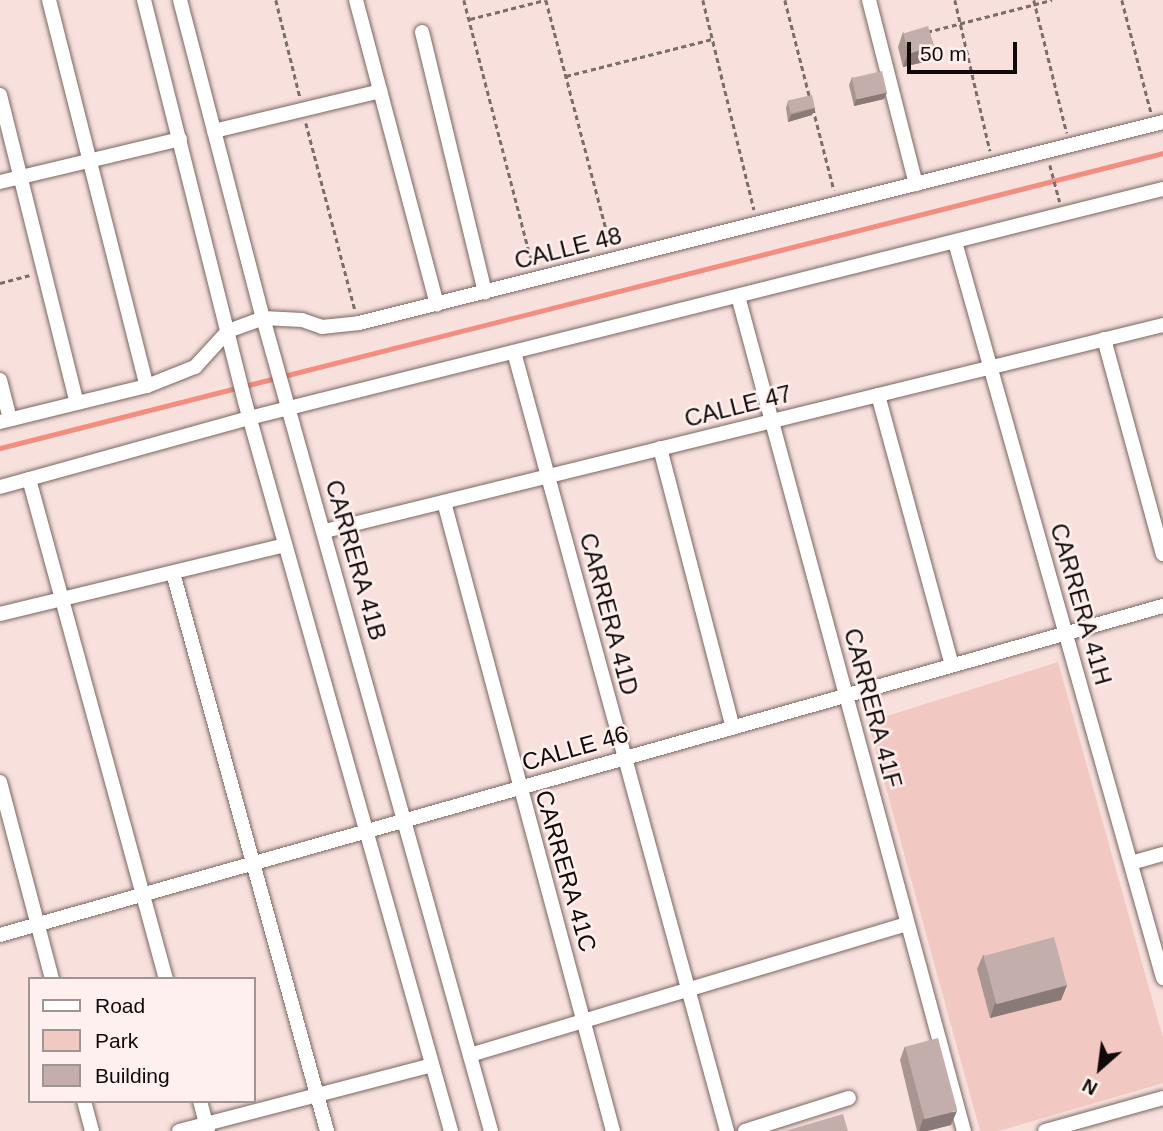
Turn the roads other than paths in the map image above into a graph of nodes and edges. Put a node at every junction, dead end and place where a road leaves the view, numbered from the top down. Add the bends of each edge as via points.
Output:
1 (49, 0) edge
2 (145, 0) edge
3 (180, 0) edge
4 (356, 0) edge
5 (869, 0) edge
6 (422, 32) dead end
7 (380, 91) junction
8 (0, 95) edge
9 (1158, 123) edge
10 (214, 131) junction
11 (180, 139) junction
12 (89, 160) junction
13 (19, 177) junction
14 (0, 182) edge
15 (916, 184) junction
16 (1163, 189) edge
17 (955, 242) junction
18 (485, 292) junction
19 (738, 296) junction
20 (437, 304) junction
21 (263, 318) junction
22 (1163, 325) edge
23 (228, 331) junction
24 (1104, 339) junction
25 (514, 352) junction
26 (990, 367) junction
27 (0, 380) edge
28 (147, 386) junction
29 (878, 395) junction
30 (77, 403) junction
31 (290, 409) junction
32 (249, 418) junction
33 (5, 421) edge
34 (772, 421) junction
35 (660, 448) junction
36 (549, 476) junction
37 (29, 479) junction
38 (0, 487) edge
39 (444, 502) junction
40 (325, 531) junction
41 (285, 545) junction
42 (1163, 554) edge
43 (173, 573) junction
44 (62, 598) junction
45 (1163, 606) edge
46 (0, 614) edge
47 (1065, 633) junction
48 (952, 666) junction
49 (846, 695) junction
50 (733, 728) junction
51 (624, 758) junction
52 (0, 782) edge
53 (519, 788) junction
54 (405, 820) junction
55 (366, 831) junction
56 (1163, 854) edge
57 (255, 863) junction
58 (1130, 863) junction
59 (144, 894) junction
60 (37, 924) junction
61 (907, 924) junction
62 (0, 935) edge
63 (51, 977) edge
64 (165, 977) edge
65 (1163, 978) edge
66 (689, 991) junction
67 (584, 1020) junction
68 (470, 1055) junction
69 (432, 1065) junction
70 (318, 1095) junction
71 (849, 1098) dead end
72 (1163, 1098) edge
73 (85, 1103) edge
74 (201, 1103) edge
75 (1088, 1125) edge
76 (207, 1128) edge
77 (92, 1131) edge
78 (179, 1131) edge
79 (327, 1131) edge
80 (450, 1131) edge
81 (491, 1131) edge
82 (613, 1131) edge
83 (727, 1131) edge
84 (745, 1131) edge
85 (964, 1131) edge
86 (1045, 1131) edge

1 - 12 street
2 - 11 street
3 - 10 street, CARRERA 41B
4 - 7 street
5 - 15 street
6 - 18 street
7 - 10 street
7 - 20 street
8 - 13 street
9 - 15 street, CALLE 48
10 - 21 street, CARRERA 41B
11 - 12 street
11 - 23 street
12 - 13 street
12 - 28 street
13 - 14 street
13 - 30 street
15 - 18 street, CALLE 48
16 - 17 street
17 - 19 street
17 - 26 street, CARRERA 41H
18 - 20 street, CALLE 48
19 - 25 street
19 - 34 street, CARRERA 41F
20 - 21 street, CALLE 48 via 322,327 302,320
21 - 23 street, CALLE 48
21 - 31 street, CARRERA 41B
22 - 24 street, CALLE 47
23 - 28 street, CALLE 48 via 195,367
23 - 32 street
24 - 26 street, CALLE 47
24 - 42 street
25 - 31 street
25 - 36 street, CARRERA 41D
26 - 29 street, CALLE 47
26 - 47 street, CARRERA 41H
27 - 33 street
28 - 30 street, CALLE 48
29 - 34 street, CALLE 47
29 - 48 street
30 - 33 street, CALLE 48
31 - 32 street
31 - 40 street, CARRERA 41B
32 - 37 street
32 - 41 street
34 - 35 street, CALLE 47
34 - 49 street, CARRERA 41F
35 - 36 street, CALLE 47
35 - 50 street
36 - 39 street, CALLE 47
36 - 51 street, CARRERA 41D
37 - 38 street
37 - 44 street
39 - 40 street, CALLE 47
39 - 53 street, CARRERA 41C
40 - 54 street, CARRERA 41B
41 - 43 street
41 - 55 street
43 - 44 street
43 - 57 street
44 - 46 street
44 - 59 street
45 - 47 street, CALLE 46
47 - 48 street, CALLE 46
47 - 58 street, CARRERA 41H
48 - 49 street, CALLE 46
49 - 50 street, CALLE 46
49 - 61 street, CARRERA 41F
50 - 51 street, CALLE 46
51 - 53 street, CALLE 46
51 - 66 street, CARRERA 41D
52 - 60 street
53 - 54 street, CALLE 46
53 - 67 street, CARRERA 41C
54 - 55 street, CALLE 46
54 - 68 street, CARRERA 41B
55 - 57 street, CALLE 46
55 - 69 street
56 - 58 street
57 - 59 street, CALLE 46
57 - 70 street
58 - 65 street, CARRERA 41H
59 - 60 street, CALLE 46
59 - 64 street
60 - 62 street, CALLE 46
60 - 63 street
61 - 66 street
61 - 85 street, CARRERA 41F
66 - 67 street
66 - 83 street, CARRERA 41D
67 - 68 street
67 - 82 street, CARRERA 41C
68 - 81 street, CARRERA 41B
69 - 70 street
69 - 80 street
70 - 76 street
70 - 79 street
71 - 84 street
72 - 75 street
73 - 77 street
74 - 76 street
75 - 86 street
76 - 78 street

